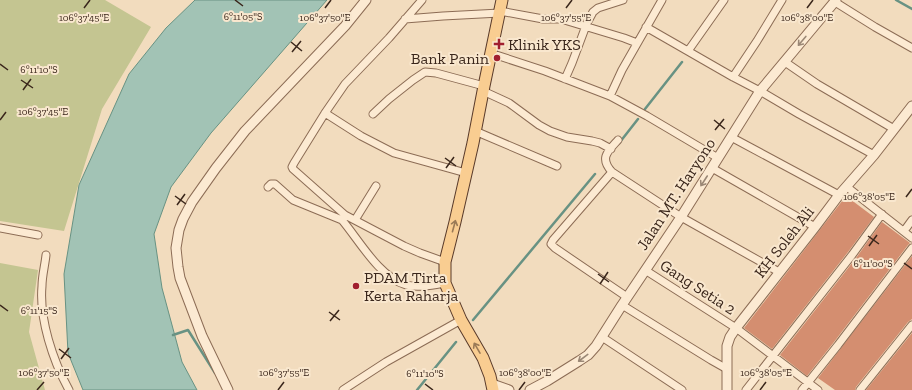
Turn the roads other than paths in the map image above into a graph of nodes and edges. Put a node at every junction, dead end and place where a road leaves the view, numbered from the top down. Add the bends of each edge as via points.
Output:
1 (366, 0) edge
2 (422, 0) edge
3 (622, 0) edge
4 (662, 0) edge
5 (724, 0) edge
6 (782, 0) edge
7 (835, 1) edge
8 (501, 8) edge
9 (405, 19) junction
10 (586, 27) junction
11 (646, 27) junction
12 (637, 43) junction
13 (912, 48) edge
14 (688, 51) junction
15 (490, 53) junction
16 (785, 62) junction
17 (733, 77) junction
18 (565, 79) junction
19 (483, 89) junction
20 (760, 91) junction
21 (610, 96) junction
22 (912, 106) edge
23 (325, 113) junction
24 (373, 114) dead end
25 (894, 129) junction
26 (475, 131) junction
27 (731, 137) junction
28 (618, 140) dead end
29 (611, 149) junction
30 (874, 155) junction
31 (718, 158) junction
32 (557, 166) dead end
33 (712, 168) junction
34 (612, 172) junction
35 (466, 173) junction
36 (376, 186) dead end
37 (268, 187) dead end
38 (847, 187) junction
39 (839, 195) junction
40 (882, 214) junction
41 (343, 217) junction
42 (681, 217) junction
43 (355, 220) junction
44 (912, 220) edge
45 (815, 227) junction
46 (0, 228) edge
47 (904, 231) junction
48 (38, 235) dead end
49 (912, 238) edge
50 (912, 248) edge
51 (46, 255) dead end
52 (445, 262) junction
53 (645, 270) junction
54 (779, 272) junction
55 (445, 283) junction
56 (624, 301) junction
57 (461, 320) junction
58 (912, 325) edge
59 (736, 328) junction
60 (602, 337) junction
61 (773, 356) junction
62 (727, 369) junction
63 (808, 382) junction
64 (492, 387) edge
65 (69, 390) edge
66 (228, 390) edge
67 (343, 390) edge
68 (508, 390) edge
69 (530, 390) edge
70 (682, 390) edge
71 (727, 390) edge
72 (746, 390) edge
73 (802, 390) edge
74 (818, 390) edge
75 (860, 390) edge

1 - 66 street via 345,26 245,131 192,202 179,230 176,248 180,278 202,336
2 - 9 street
3 - 10 street via 594,10
4 - 11 street
5 - 14 street
6 - 17 street
7 - 13 street
7 -> 16 street, Jalan MT. Haryono
8 - 9 street
8 - 10 street via 543,19 561,19
8 - 15 main road
9 - 23 street via 345,84
10 - 12 street
10 - 18 street
11 - 12 street
11 - 14 street
12 - 21 street
14 - 17 street
15 - 18 street
15 - 19 main road
16 - 20 street, Jalan MT. Haryono
16 - 25 street
17 - 20 street
18 - 21 street
19 - 24 street via 436,73 425,72
19 - 26 main road
19 - 29 street via 509,103 550,132 600,143
20 - 27 street, Jalan MT. Haryono
20 - 30 street
21 - 31 street
22 - 25 street, KH Soleh Ali
23 - 35 street via 394,153
23 - 41 street via 292,167
25 - 30 street, KH Soleh Ali
26 - 32 street
26 - 35 main road
27 - 31 street, Jalan MT. Haryono
27 - 39 street
28 - 29 street
29 - 34 street via 605,159
30 - 38 street, KH Soleh Ali
31 - 33 street, Jalan MT. Haryono
33 -> 42 street, Jalan MT. Haryono
33 - 45 street
34 - 42 street
34 - 56 street via 551,244
52 -> 35 main road
36 - 43 street
37 - 41 street via 275,184 292,200
38 - 39 street, KH Soleh Ali
38 - 40 street
39 - 45 street, KH Soleh Ali
40 - 47 street
40 - 61 street
41 - 43 street
41 - 55 street via 361,246 397,281 420,286
42 - 53 street, Jalan MT. Haryono
42 - 54 street
43 - 52 street via 404,246
44 - 47 street
45 - 54 street, KH Soleh Ali
46 - 48 street
47 - 49 street
50 - 63 street
51 - 65 street via 42,286 43,316 54,358
52 - 55 main road
53 - 56 street, Jalan MT. Haryono
53 - 59 street, Gang Setia 2
54 - 59 street, KH Soleh Ali
55 - 57 main road
56 - 60 street, Jalan MT. Haryono
56 - 62 street
64 -> 57 main road via 483,358
57 - 67 street via 386,362
58 - 75 street
59 - 61 street, Gang Setia 2
59 - 62 street, KH Soleh Ali via 728,343
60 -> 69 street, Jalan MT. Haryono via 588,355
60 - 70 street
61 - 63 street, Gang Setia 2
61 - 72 street
62 - 71 street, KH Soleh Ali
63 - 73 street
63 - 74 street, Gang Setia 2
64 - 68 street

